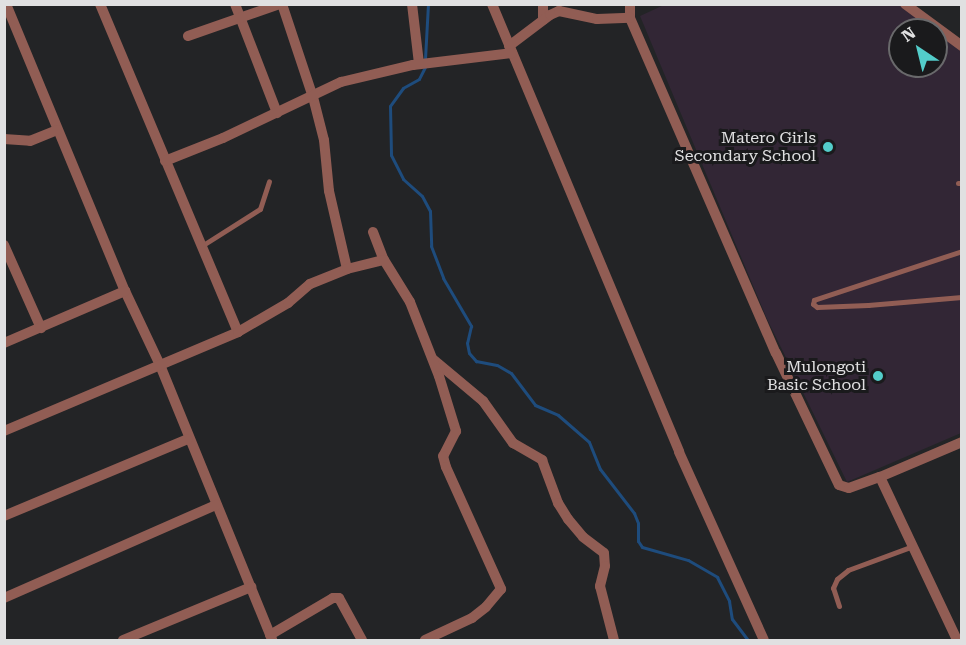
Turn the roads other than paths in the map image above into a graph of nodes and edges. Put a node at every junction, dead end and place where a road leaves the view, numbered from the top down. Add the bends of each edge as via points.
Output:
1 (6, 4) edge
2 (100, 4) edge
3 (235, 4) edge
4 (281, 4) edge
5 (412, 4) edge
6 (492, 4) edge
7 (543, 4) edge
8 (630, 4) edge
9 (905, 4) edge
10 (239, 17) junction
11 (630, 18) junction
12 (543, 21) junction
13 (188, 36) dead end
14 (962, 46) edge
15 (510, 49) junction
16 (418, 64) junction
17 (313, 97) junction
18 (277, 113) junction
19 (57, 130) junction
20 (4, 139) edge
21 (165, 161) junction
22 (269, 180) dead end
23 (373, 232) dead end
24 (4, 245) edge
25 (203, 245) junction
26 (962, 251) edge
27 (384, 260) junction
28 (347, 268) junction
29 (125, 291) junction
30 (962, 297) edge
31 (41, 328) junction
32 (238, 332) junction
33 (4, 344) edge
34 (433, 360) junction
35 (160, 364) junction
36 (4, 431) edge
37 (188, 439) junction
38 (962, 442) edge
39 (880, 477) junction
40 (216, 505) junction
41 (4, 516) edge
42 (913, 546) junction
43 (250, 587) junction
44 (4, 598) edge
45 (839, 606) dead end
46 (271, 638) edge
47 (123, 640) edge
48 (362, 640) edge
49 (425, 640) edge
50 (614, 640) edge
51 (764, 640) edge
52 (957, 640) edge

1 - 19 street
2 - 21 street
3 - 10 street
4 - 10 street
4 - 17 street
5 - 16 street
6 - 15 street
7 - 12 street
8 - 11 street
9 - 14 street
10 - 13 street
10 - 18 street
11 - 12 street via 597,19 559,11
11 - 39 street via 776,353 839,484 849,488
12 - 15 street
15 - 16 street
15 - 51 street via 675,441
16 - 17 street via 340,82
17 - 18 street
17 - 28 street via 328,157 329,191
18 - 21 street
19 - 20 street via 30,141
19 - 29 street
21 - 25 street
22 - 25 lane via 260,209
23 - 27 street
24 - 31 street
25 - 32 street
26 - 30 lane via 814,300 813,304 817,307
27 - 28 street
27 - 34 street via 410,302
28 - 32 street via 310,284 288,303
29 - 31 street
29 - 35 street
31 - 33 street
32 - 35 street
34 - 49 street via 456,431 443,456 501,589 472,618
34 - 50 street via 483,401 513,442 542,460 568,519 604,553 600,586
35 - 36 street
35 - 37 street
37 - 40 street
37 - 41 street
38 - 39 street
39 - 42 street
40 - 43 street
40 - 44 street
42 - 45 lane via 848,570 833,588
42 - 52 street
43 - 46 street
43 - 47 street
46 - 48 street via 333,598 339,598

